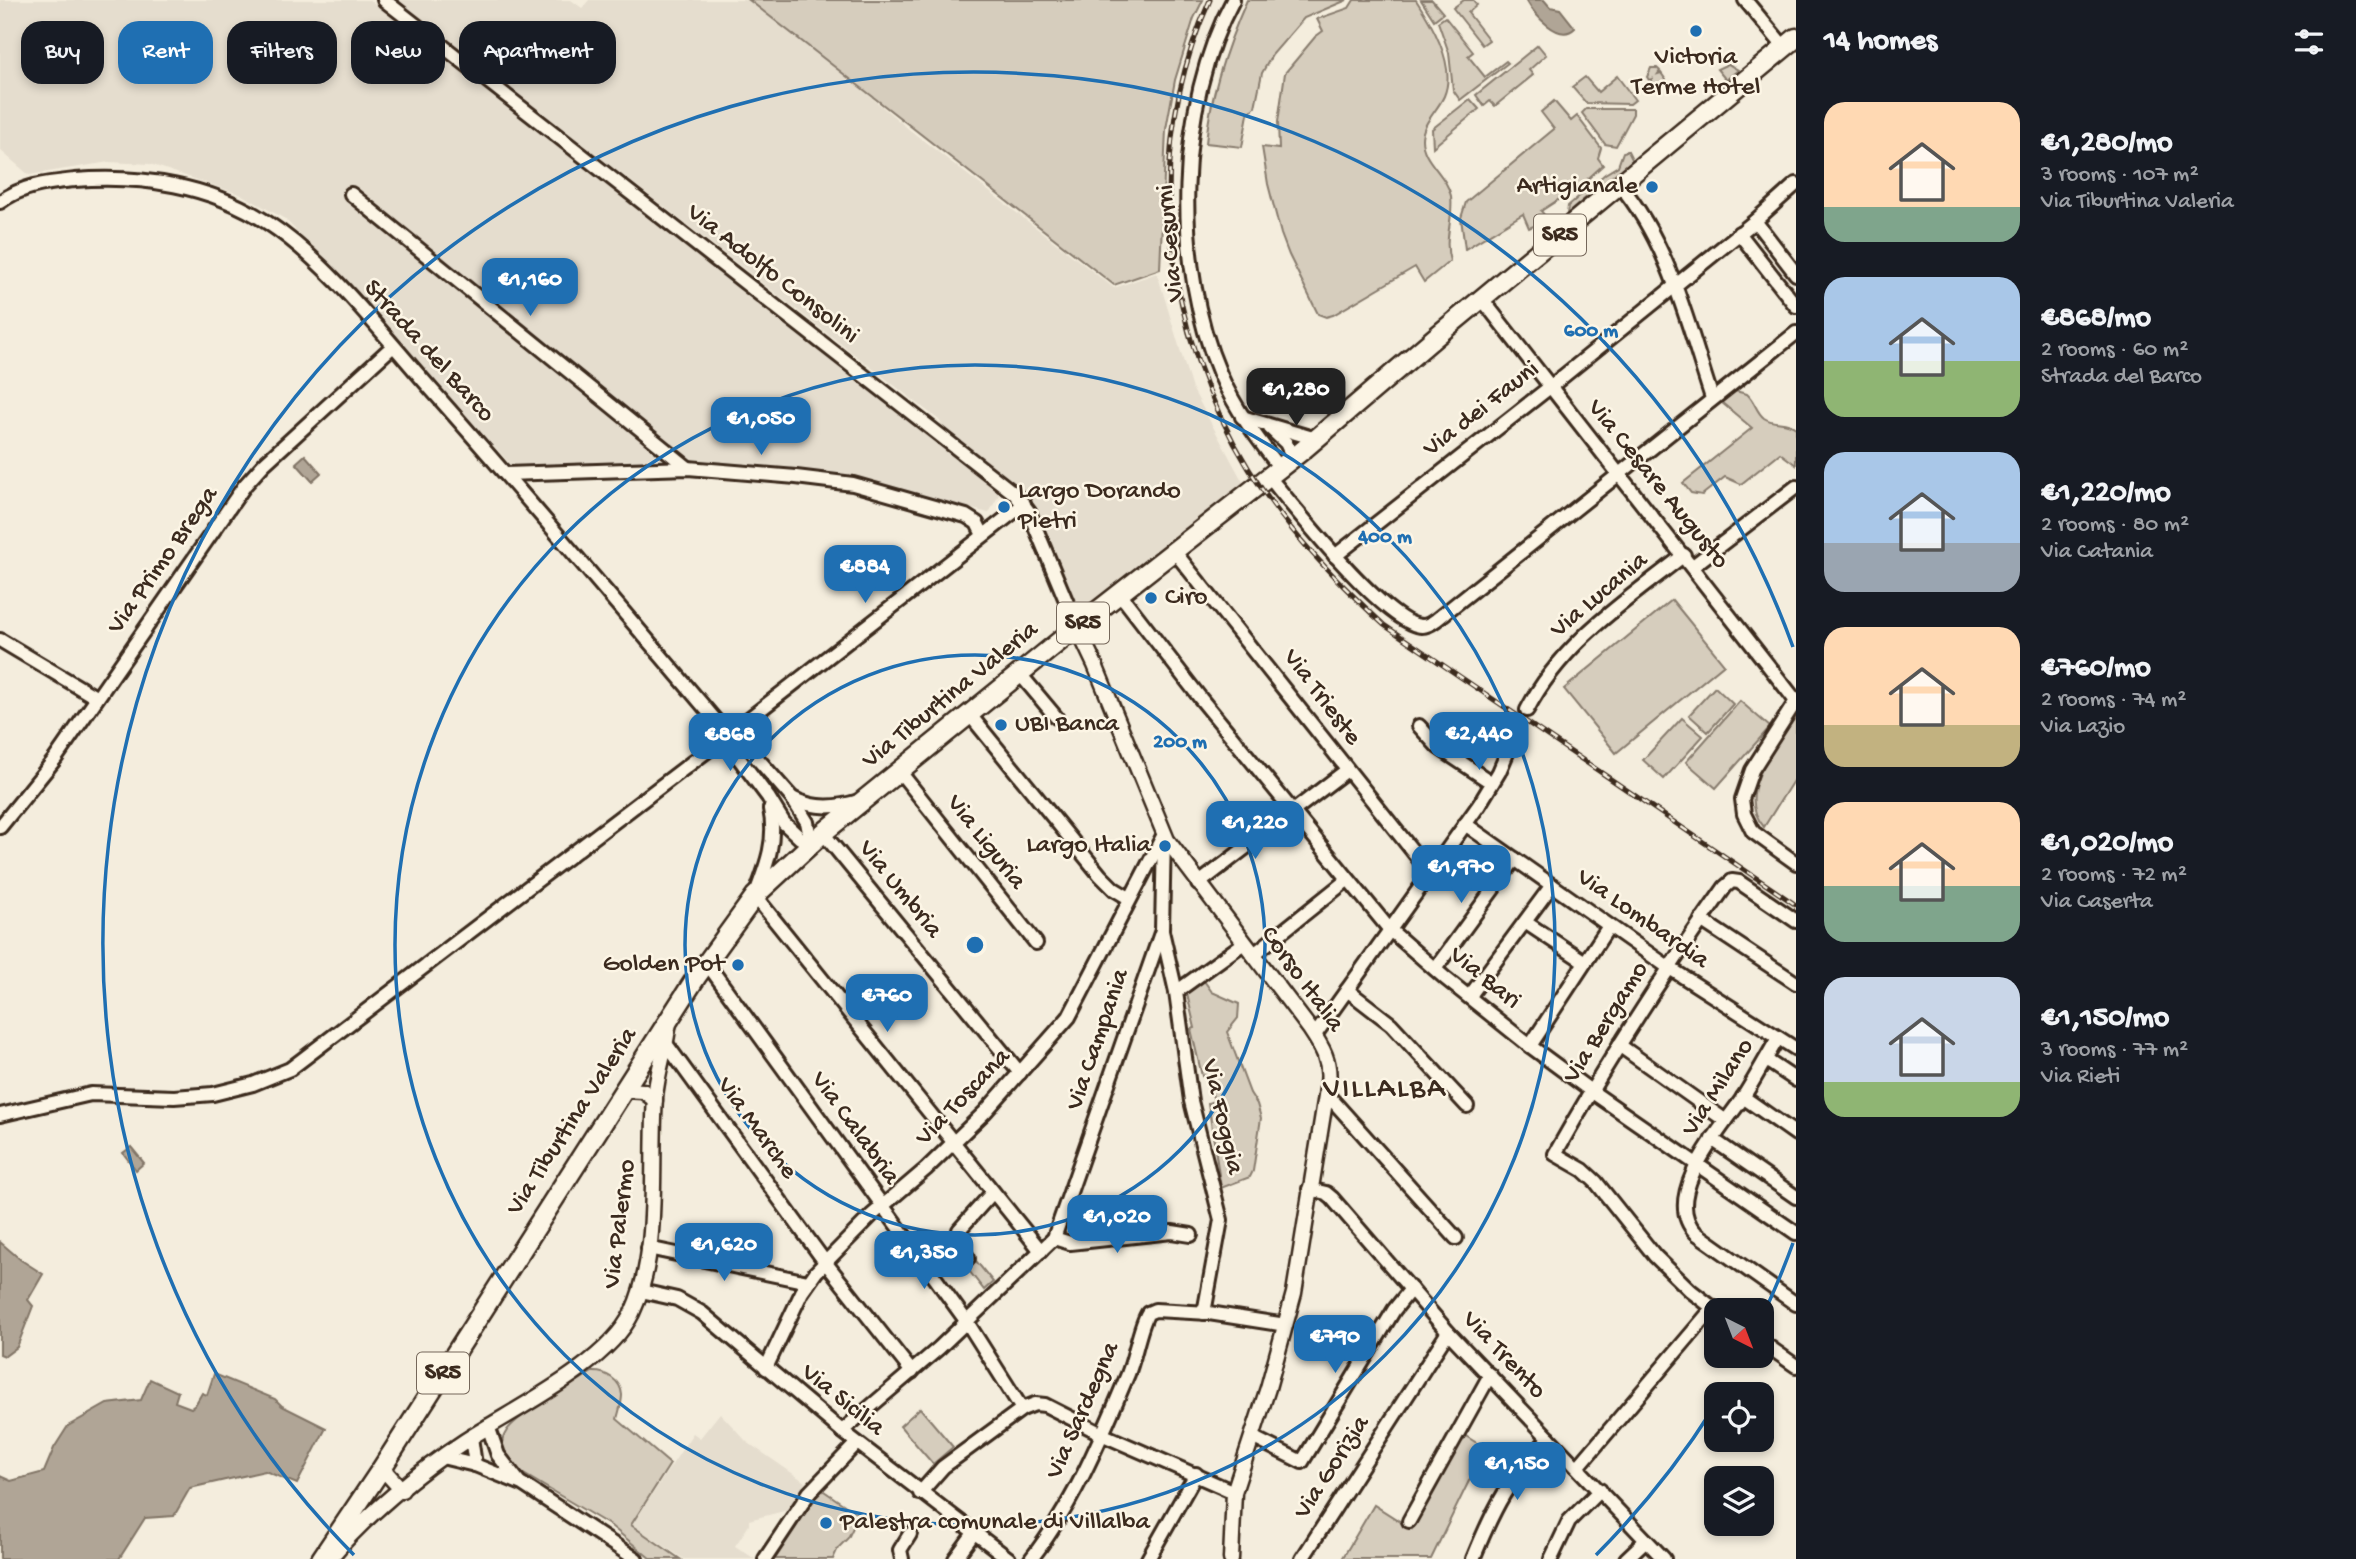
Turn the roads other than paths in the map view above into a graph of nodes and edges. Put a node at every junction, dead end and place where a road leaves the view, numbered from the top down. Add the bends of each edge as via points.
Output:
1 (384, 0) edge
2 (1233, 0) edge
3 (1745, 0) edge
4 (1790, 43) edge
5 (1796, 184) edge
6 (1620, 185) junction
7 (351, 194) dead end
8 (0, 202) edge
9 (1755, 221) junction
10 (1739, 233) junction
11 (1796, 274) edge
12 (1674, 285) junction
13 (1482, 299) junction
14 (1796, 306) edge
15 (1796, 333) edge
16 (393, 346) junction
17 (1549, 387) junction
18 (1712, 398) junction
19 (1242, 417) junction
20 (1264, 424) junction
21 (1316, 439) junction
22 (688, 468) junction
23 (1281, 468) junction
24 (506, 474) junction
25 (1617, 474) junction
26 (1796, 486) edge
27 (1024, 504) junction
28 (983, 535) junction
29 (1174, 551) junction
30 (1335, 556) junction
31 (1688, 561) junction
32 (1120, 594) junction
33 (1077, 627) junction
34 (0, 640) edge
35 (1020, 674) junction
36 (97, 698) junction
37 (1527, 709) tunnel mouth
38 (970, 715) junction
39 (1056, 717) dead end
40 (1419, 726) dead end
41 (1516, 733) tunnel mouth
42 (728, 734) junction
43 (1347, 770) junction
44 (900, 772) junction
45 (1492, 783) junction
46 (768, 797) junction
47 (868, 797) junction
48 (792, 798) junction
49 (1292, 812) junction
50 (1465, 824) junction
51 (0, 827) edge
52 (1164, 835) junction
53 (817, 838) junction
54 (1515, 859) junction
55 (1796, 863) edge
56 (1430, 873) junction
57 (1348, 880) junction
58 (1198, 884) junction
59 (1552, 886) junction
60 (755, 897) junction
61 (1129, 898) junction
62 (1701, 920) junction
63 (1796, 921) edge
64 (1525, 922) junction
65 (1609, 926) junction
66 (1162, 930) junction
67 (1390, 930) junction
68 (1036, 943) dead end
69 (1244, 943) junction
70 (1253, 955) junction
71 (706, 962) junction
72 (1585, 962) junction
73 (1668, 967) junction
74 (1435, 969) junction
75 (1796, 983) edge
76 (1347, 990) junction
77 (1176, 992) junction
78 (1469, 997) junction
79 (669, 1020) junction
80 (1315, 1035) junction
81 (1779, 1038) junction
82 (667, 1045) junction
83 (1619, 1045) junction
84 (1530, 1046) junction
85 (1796, 1049) edge
86 (1766, 1060) junction
87 (640, 1066) junction
88 (1020, 1073) junction
89 (1796, 1080) edge
90 (657, 1083) junction
91 (625, 1090) junction
92 (1591, 1091) junction
93 (1326, 1093) junction
94 (1743, 1097) junction
95 (655, 1100) junction
96 (1467, 1107) dead end
97 (0, 1115) edge
98 (1726, 1121) junction
99 (1796, 1134) edge
100 (1712, 1139) junction
101 (954, 1142) junction
102 (1698, 1164) junction
103 (1310, 1188) junction
104 (993, 1192) junction
105 (1796, 1197) edge
106 (882, 1206) junction
107 (1796, 1233) edge
108 (1191, 1235) dead end
109 (1054, 1238) junction
110 (1456, 1238) dead end
111 (648, 1248) junction
112 (1041, 1251) junction
113 (968, 1258) dead end
114 (825, 1262) junction
115 (807, 1282) junction
116 (1411, 1289) junction
117 (641, 1290) junction
118 (1704, 1301) edge
119 (1796, 1304) edge
120 (1204, 1312) junction
121 (967, 1322) junction
122 (1704, 1322) edge
123 (1286, 1325) junction
124 (1448, 1332) junction
125 (1774, 1350) edge
126 (1796, 1366) edge
127 (766, 1368) junction
128 (912, 1372) junction
129 (1490, 1375) junction
130 (1021, 1409) junction
131 (488, 1426) junction
132 (842, 1432) junction
133 (1102, 1434) junction
134 (471, 1437) junction
135 (1251, 1437) junction
136 (1549, 1438) junction
137 (857, 1443) junction
138 (442, 1457) junction
139 (475, 1465) junction
140 (1578, 1466) junction
141 (382, 1468) junction
142 (1196, 1474) junction
143 (522, 1485) junction
144 (402, 1490) junction
145 (1600, 1490) junction
146 (1234, 1492) junction
147 (920, 1493) junction
148 (1409, 1521) dead end
149 (974, 1533) junction
150 (910, 1534) dead end
151 (1646, 1540) junction
152 (321, 1559) edge
153 (329, 1559) edge
154 (636, 1559) edge
155 (765, 1559) edge
156 (902, 1559) edge
157 (955, 1559) edge
158 (1007, 1559) edge
159 (1031, 1559) edge
160 (1148, 1559) edge
161 (1231, 1559) edge
162 (1302, 1559) edge
163 (1473, 1559) edge
164 (1551, 1559) edge
165 (1626, 1559) edge
166 (1664, 1559) edge

1 - 27 street, Via Adolfo Consolini
2 - 19 street, Via Cesurni via 1200,85 1186,202 1205,331
3 - 4 street
4 - 6 main road, Via Tiburtina Valeria / SR5
5 - 9 street, Via dei Fauni
6 - 12 street via 1645,219
6 - 13 main road, Via Tiburtina Valeria / SR5
7 - 22 street
8 - 16 street, Strada del Barco via 40,184 114,178 171,184 216,198 261,218 298,246
9 - 10 street, Via dei Fauni
9 - 11 street
10 - 12 street, Via dei Fauni
10 - 14 street
12 - 17 street, Via dei Fauni
12 - 18 street
13 - 17 street, Via Cesare Augusto
13 - 21 main road, Via Tiburtina Valeria / SR5
15 - 18 street
16 - 24 street, Strada del Barco
16 - 36 street, Via Primo Brega via 245,485
17 - 25 street, Via Cesare Augusto
17 - 30 street, Via dei Fauni
18 - 25 street
19 - 20 street
19 - 23 street, Via Cesurni
20 - 21 street
20 - 23 street via 1286,443
21 - 23 main road, Via Tiburtina Valeria / SR5
22 - 24 street
22 - 28 street via 853,484 966,516 977,523
23 - 29 main road, Via Tiburtina Valeria / SR5
23 - 30 street
24 - 42 street, Strada del Barco
25 - 30 street via 1424,626 1384,604
25 - 31 street, Via Cesare Augusto
26 - 31 street, Via Lucania
27 - 28 street
27 - 33 street, Via Adolfo Consolini
28 - 42 street
29 - 32 main road, Via Tiburtina Valeria / SR5
29 - 43 street, Via Trieste
31 - 37 street, Via Lucania via 1572,646
31 - 55 street, Via Cesare Augusto via 1796,701 1752,771 1742,799 1753,832
32 - 33 main road, Via Tiburtina Valeria / SR5
32 - 49 street, Via Bari
33 - 35 main road, Via Tiburtina Valeria / SR5
33 - 52 street, Corso Italia
34 - 36 street
35 - 38 main road, Via Tiburtina Valeria / SR5
35 - 39 street
36 - 51 street, Via Primo Brega via 55,760
38 - 44 main road, Via Tiburtina Valeria / SR5
38 - 61 street via 1100,875
40 - 45 street via 1438,747
41 - 45 street
42 - 46 street, Strada del Barco via 732,748
42 - 48 street, Strada del Barco via 745,744
42 - 97 street via 284,1072 213,1094 91,1094
43 - 49 street
43 - 56 street, Via Trieste
44 - 47 main road, Via Tiburtina Valeria / SR5
44 - 68 street, Via Liguria
45 - 50 street
46 - 53 street, Strada del Barco via 789,829
46 - 60 street, Strada del Barco via 773,841
47 - 48 street via 827,806
47 - 53 main road, Via Tiburtina Valeria / SR5
48 - 53 street, Strada del Barco
49 - 57 street, Via Bari
49 - 58 street
50 - 54 street, Via Lombardia
50 - 56 street
52 - 58 street, Corso Italia
52 - 61 street, Via Toscana
52 - 66 street, Via Campania
53 - 60 main road, Via Tiburtina Valeria / SR5
53 - 88 street, Via Umbria
54 - 59 street, Via Lombardia
54 - 74 street
56 - 67 street
57 - 67 street, Via Bari
57 - 70 street
58 - 69 street, Corso Italia
59 - 64 street
59 - 65 street, Via Lombardia
60 - 71 main road, Via Tiburtina Valeria / SR5
60 - 101 street
61 - 88 street, Via Toscana via 1073,1012
62 - 63 street, Via Bergamo via 1732,881
62 - 73 street, Via Bergamo
62 - 75 street
64 - 72 street
64 - 78 street
65 - 72 street
65 - 73 street, Via Lombardia
66 - 77 street, Via Foggia
66 - 109 street, Via Campania
67 - 74 street, Via Bari
67 - 76 street
69 - 70 street, Corso Italia
69 - 77 street
70 - 80 street, Corso Italia
71 - 79 main road, Via Tiburtina Valeria / SR5
71 - 106 street, Via Calabria
72 - 84 street
73 - 81 street, Via Lombardia
73 - 83 street, Via Bergamo
74 - 78 street, Via Bari
76 - 80 street
76 - 96 street via 1391,1024
77 - 120 street, Via Foggia via 1189,1092 1221,1220
78 - 84 street, Via Bari
79 - 82 street, Via Palermo
79 - 87 main road, Via Tiburtina Valeria / SR5
80 - 93 street, Corso Italia via 1328,1062
81 - 85 street, Via Lombardia
81 - 86 street, Via Milano
82 - 90 street, Via Palermo
82 - 114 street, Via Marche
83 - 92 street, Via Bergamo
83 - 98 street
84 - 92 street, Via Bari
86 - 89 street
86 - 94 street, Via Milano
87 - 90 street via 652,1073
87 - 91 main road, Via Tiburtina Valeria / SR5
87 - 95 street, Via Palermo
88 - 101 street, Via Toscana
90 - 95 street, Via Palermo
91 - 95 street via 643,1091
91 - 141 main road, Via Tiburtina Valeria / SR5
92 - 102 street, Via Bari
92 - 118 street, Via Bergamo via 1555,1154 1596,1182 1656,1256
93 - 103 street, Corso Italia
93 - 110 street
94 - 98 street, Via Milano
94 - 99 street
95 - 111 street, Via Palermo
98 - 100 street, Via Milano
100 - 102 street, Via Milano
100 - 105 street
101 - 104 street
101 - 106 street, Via Toscana
102 - 107 street, Via Bari
102 - 119 street, Via Milano via 1684,1203 1689,1225
103 - 116 street, Via Trento via 1330,1195
103 - 123 street, Corso Italia
104 - 112 street
104 - 113 street via 959,1230 959,1247
106 - 114 street, Via Toscana
106 - 121 street, Via Calabria
108 - 109 street via 1172,1232 1070,1243
109 - 112 street, Via Campania
111 - 115 street
111 - 117 street, Via Palermo
112 - 121 street, Via Campania
114 - 115 street, Via Toscana
114 - 128 street, Via Marche
115 - 127 street, Via Toscana
116 - 124 street, Via Trento
116 - 135 street via 1302,1462
117 - 127 street, Via Sicilia via 698,1310
117 - 131 street, Via Palermo via 626,1324 604,1350
120 - 123 street
120 - 133 street, Via Sardegna via 1148,1313
121 - 128 street, Via Campania
121 - 130 street, Via Calabria
122 - 140 street
123 - 135 street, Corso Italia
124 - 129 street, Via Trento
124 - 162 street, Via Gorizia
125 - 126 street
127 - 132 street, Via Sicilia
128 - 132 street, Via Campania
129 - 136 street, Via Trento
129 - 148 street
130 - 133 street via 1042,1404
130 - 147 street via 943,1467
131 - 134 street, Via Palermo
131 - 143 street via 498,1455
132 - 137 street, Via Sicilia
133 - 142 street
133 - 159 street, Via Sardegna via 1060,1517
134 - 138 street, Via Palermo
134 - 139 street
135 - 146 street, Corso Italia
136 - 140 street, Via Trento
136 - 163 street via 1503,1492
137 - 147 street, Via Sicilia
137 - 155 street via 809,1493
138 - 139 street
138 - 144 street, Via Palermo
139 - 143 street
140 - 145 street, Via Trento
141 - 144 street
141 - 152 main road, Via Tiburtina Valeria / SR5
142 - 146 street
142 - 160 street
143 - 154 street
144 - 153 street, Via Palermo
145 - 151 street, Via Trento
145 - 164 street via 1569,1521
146 - 161 street, Corso Italia
147 - 149 street, Via Sicilia
149 - 157 street
149 - 158 street, Via Sicilia
150 - 156 street via 900,1550
151 - 165 street
151 - 166 street, Via Trento

